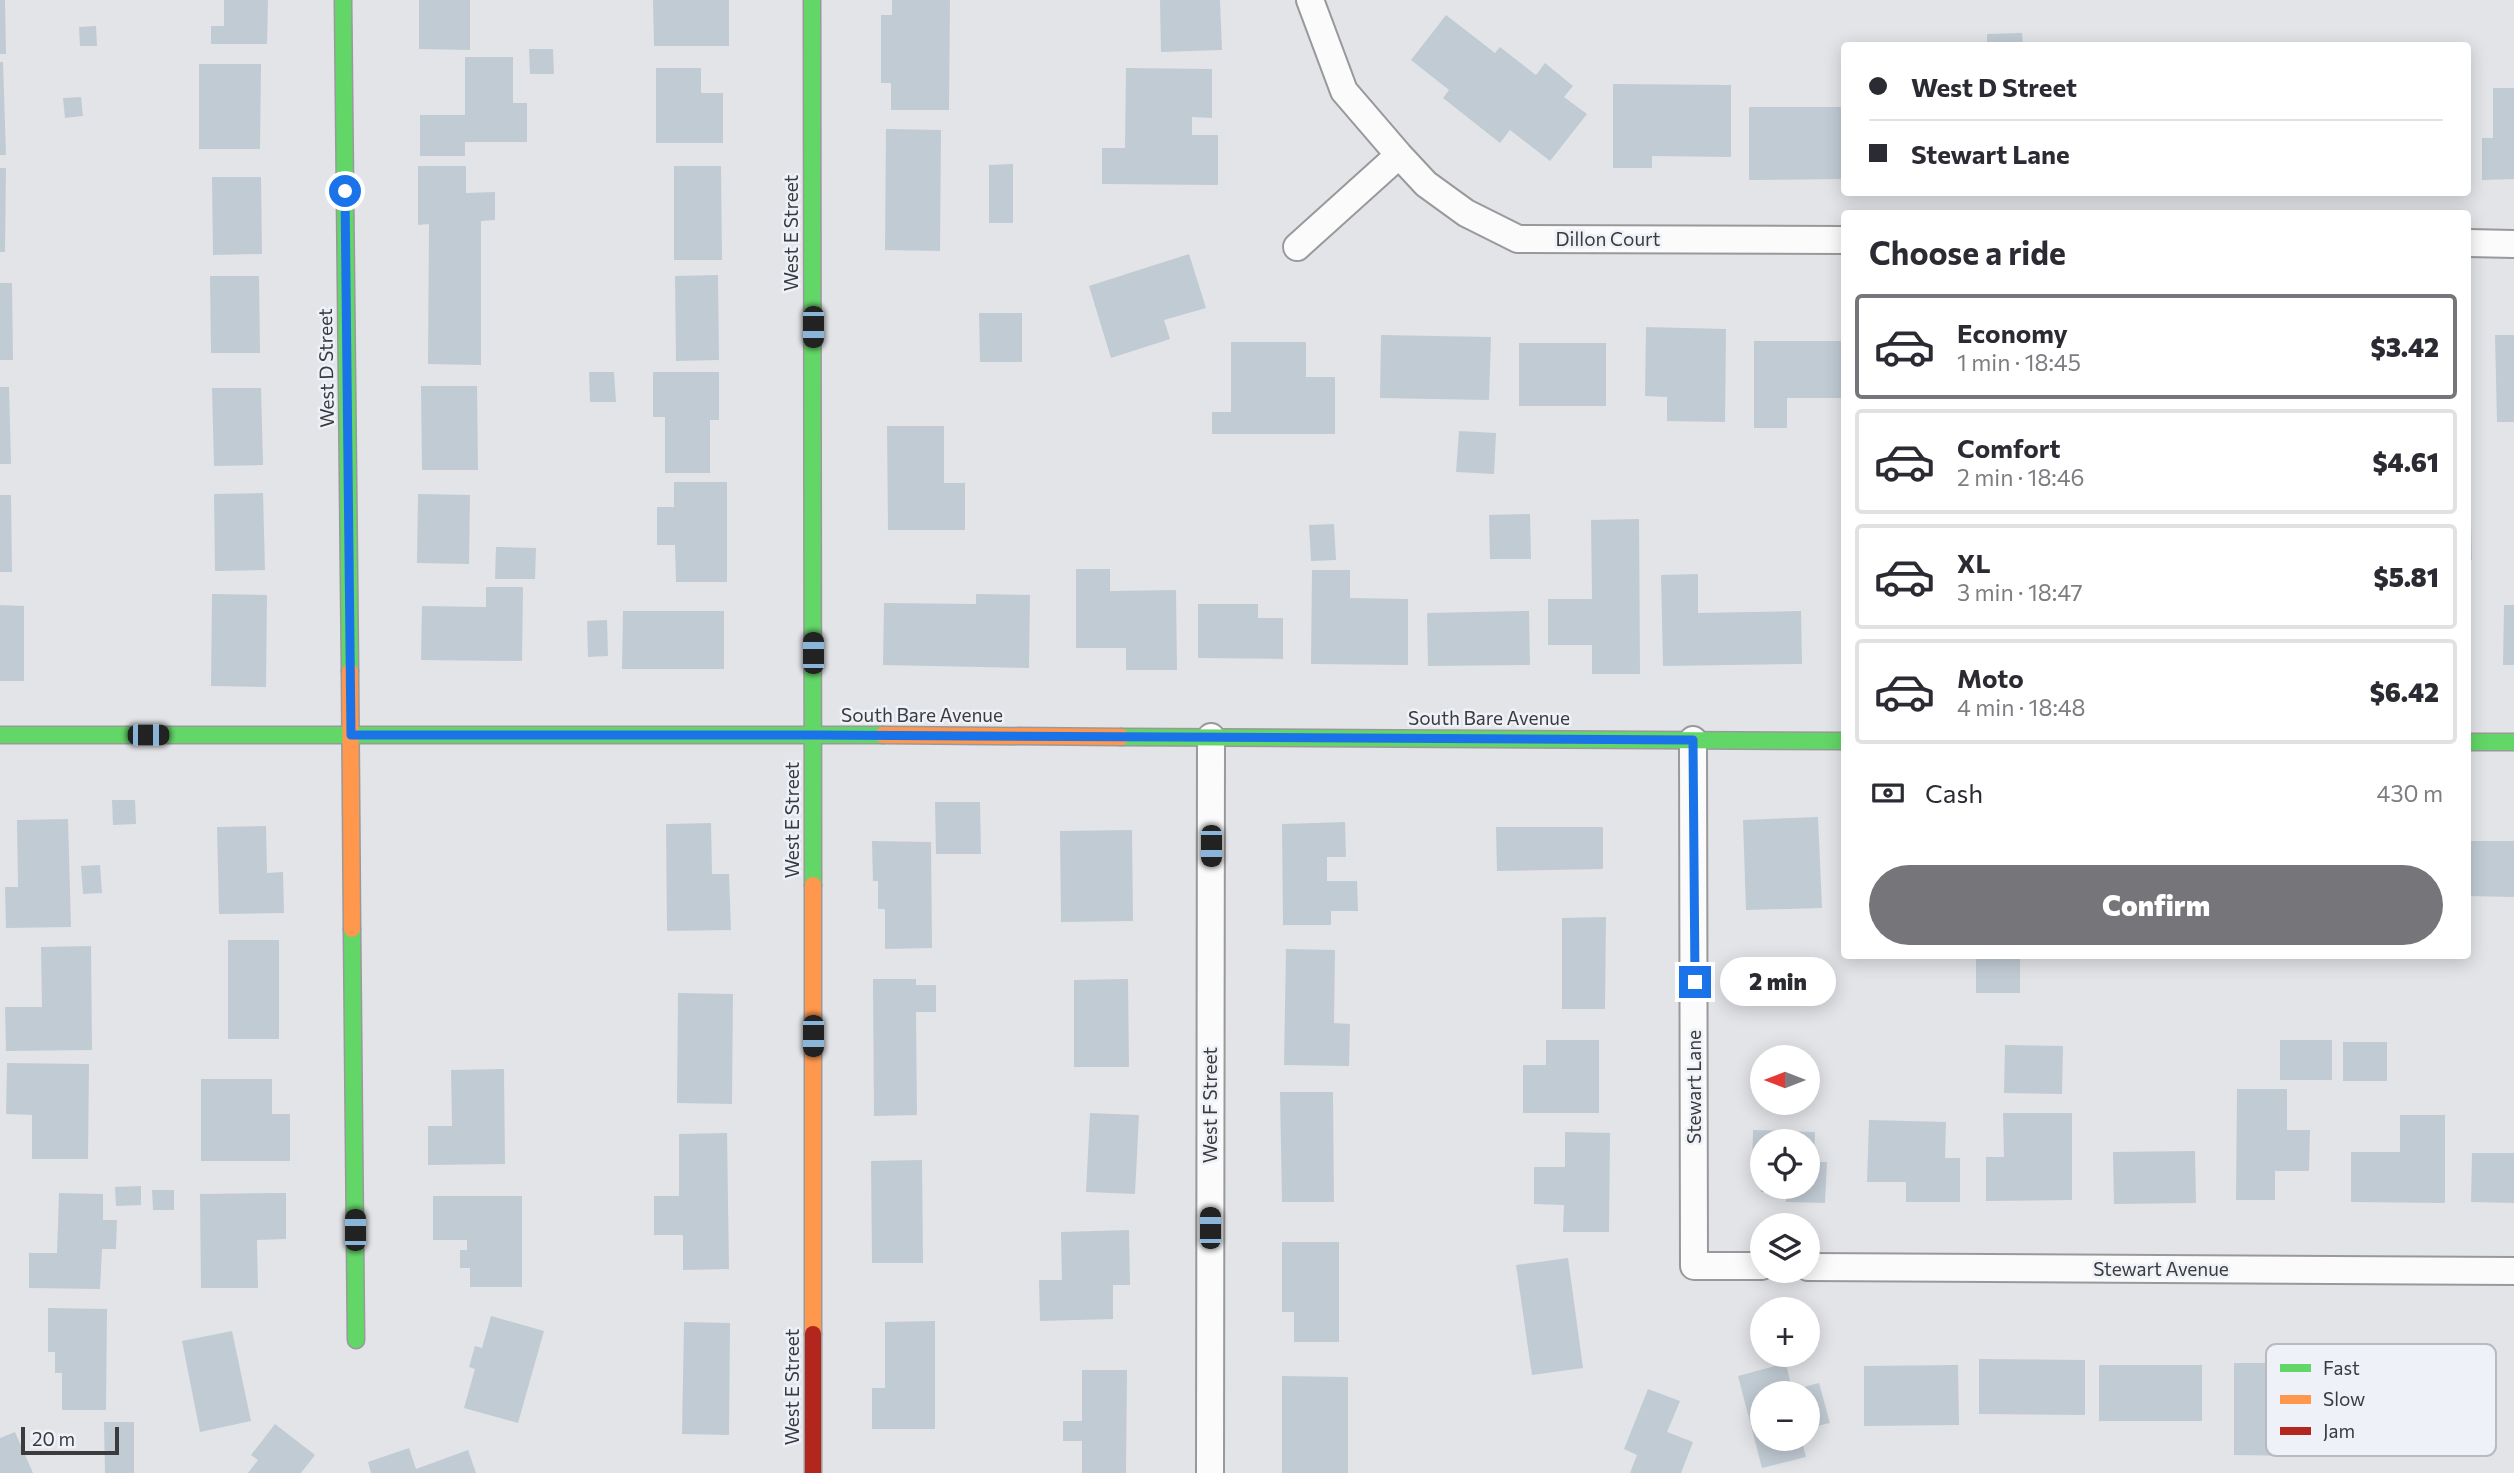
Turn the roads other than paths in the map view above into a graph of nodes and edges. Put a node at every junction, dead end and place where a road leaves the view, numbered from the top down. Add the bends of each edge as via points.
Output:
1 (343, 0) edge
2 (812, 0) edge
3 (1310, 0) edge
4 (1399, 155) junction
5 (1841, 240) edge
6 (2471, 243) edge
7 (2514, 244) edge
8 (1297, 247) dead end
9 (0, 735) edge
10 (351, 735) junction
11 (813, 735) junction
12 (1211, 737) junction
13 (1693, 740) junction
14 (1841, 741) edge
15 (2471, 742) edge
16 (2514, 742) edge
17 (1750, 1266) edge
18 (1820, 1267) edge
19 (2514, 1271) edge
20 (356, 1340) dead end
21 (813, 1473) edge
22 (1210, 1473) edge

1 - 10 street, West D Street
2 - 11 street, West E Street
3 - 4 street, Dillon Court via 1344,90
4 - 5 street, Dillon Court via 1426,184 1466,213 1518,239
4 - 8 street
6 - 7 street
9 - 10 street, South Bare Avenue
10 - 11 street, South Bare Avenue
10 - 20 street, West D Street
11 - 12 street, South Bare Avenue
11 - 21 street, West E Street
12 - 13 street, South Bare Avenue
12 - 22 street, West F Street
13 - 14 street, South Bare Avenue
13 - 17 street, Stewart Lane via 1694,1266
15 - 16 street
18 - 19 street, Stewart Avenue

